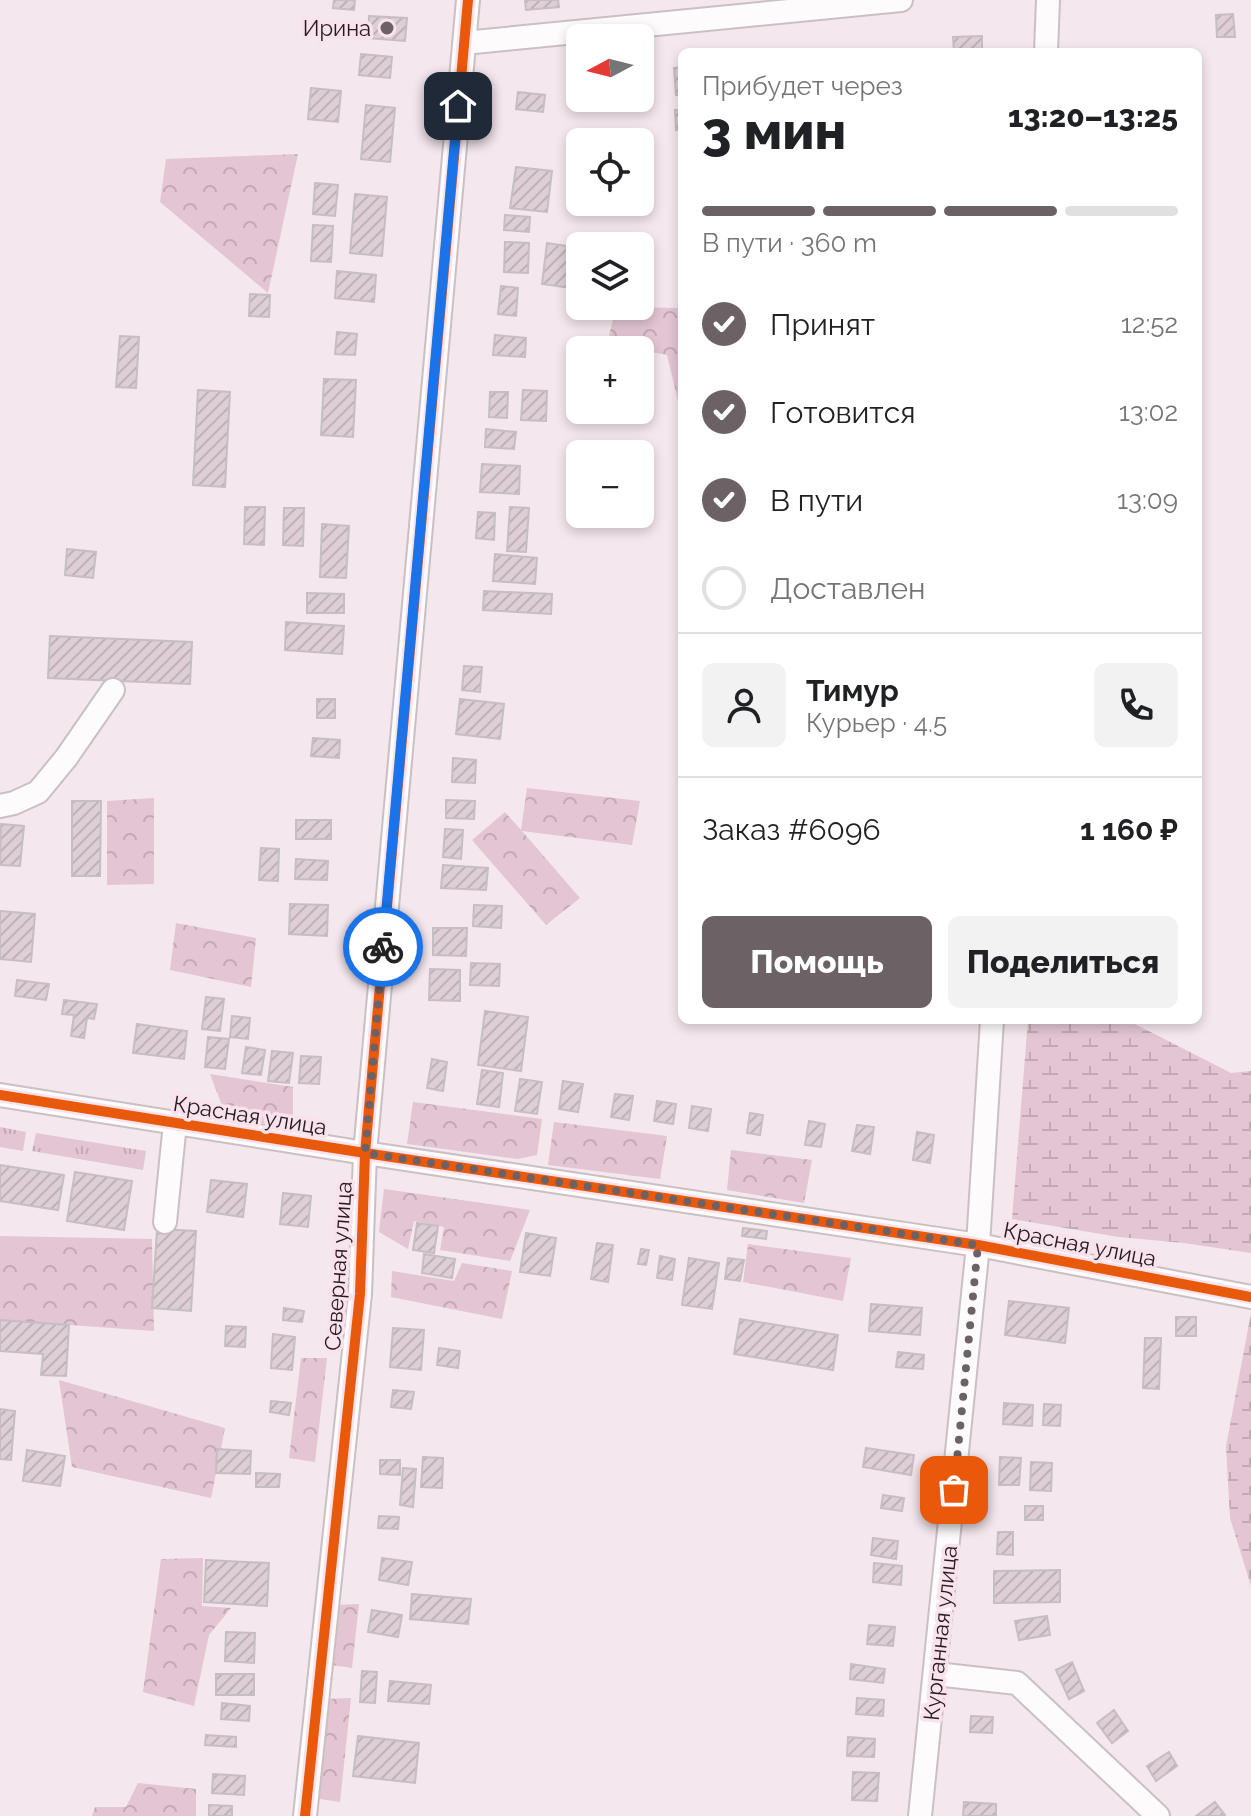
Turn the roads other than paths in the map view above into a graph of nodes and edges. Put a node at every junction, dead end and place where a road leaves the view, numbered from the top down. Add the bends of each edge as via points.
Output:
1 (468, 0) edge
2 (901, 0) edge
3 (1048, 0) edge
4 (464, 43) junction
5 (1046, 48) edge
6 (113, 690) dead end
7 (0, 806) edge
8 (992, 1024) edge
9 (0, 1095) edge
10 (175, 1123) junction
11 (365, 1153) junction
12 (165, 1222) dead end
13 (978, 1245) junction
14 (1251, 1297) edge
15 (936, 1674) junction
16 (305, 1816) edge
17 (920, 1816) edge
18 (1158, 1816) edge

1 - 4 street, Северная улица
2 - 4 street
3 - 5 street
4 - 11 street, Северная улица
6 - 7 street via 38,792
8 - 13 street, Курганная улица
9 - 10 street, Красная улица
10 - 11 street, Красная улица
10 - 12 street
11 - 13 street, Красная улица
11 - 16 street, Северная улица via 360,1294
13 - 14 street, Красная улица
13 - 15 street, Курганная улица
15 - 17 street, Курганная улица
15 - 18 street via 1017,1683

